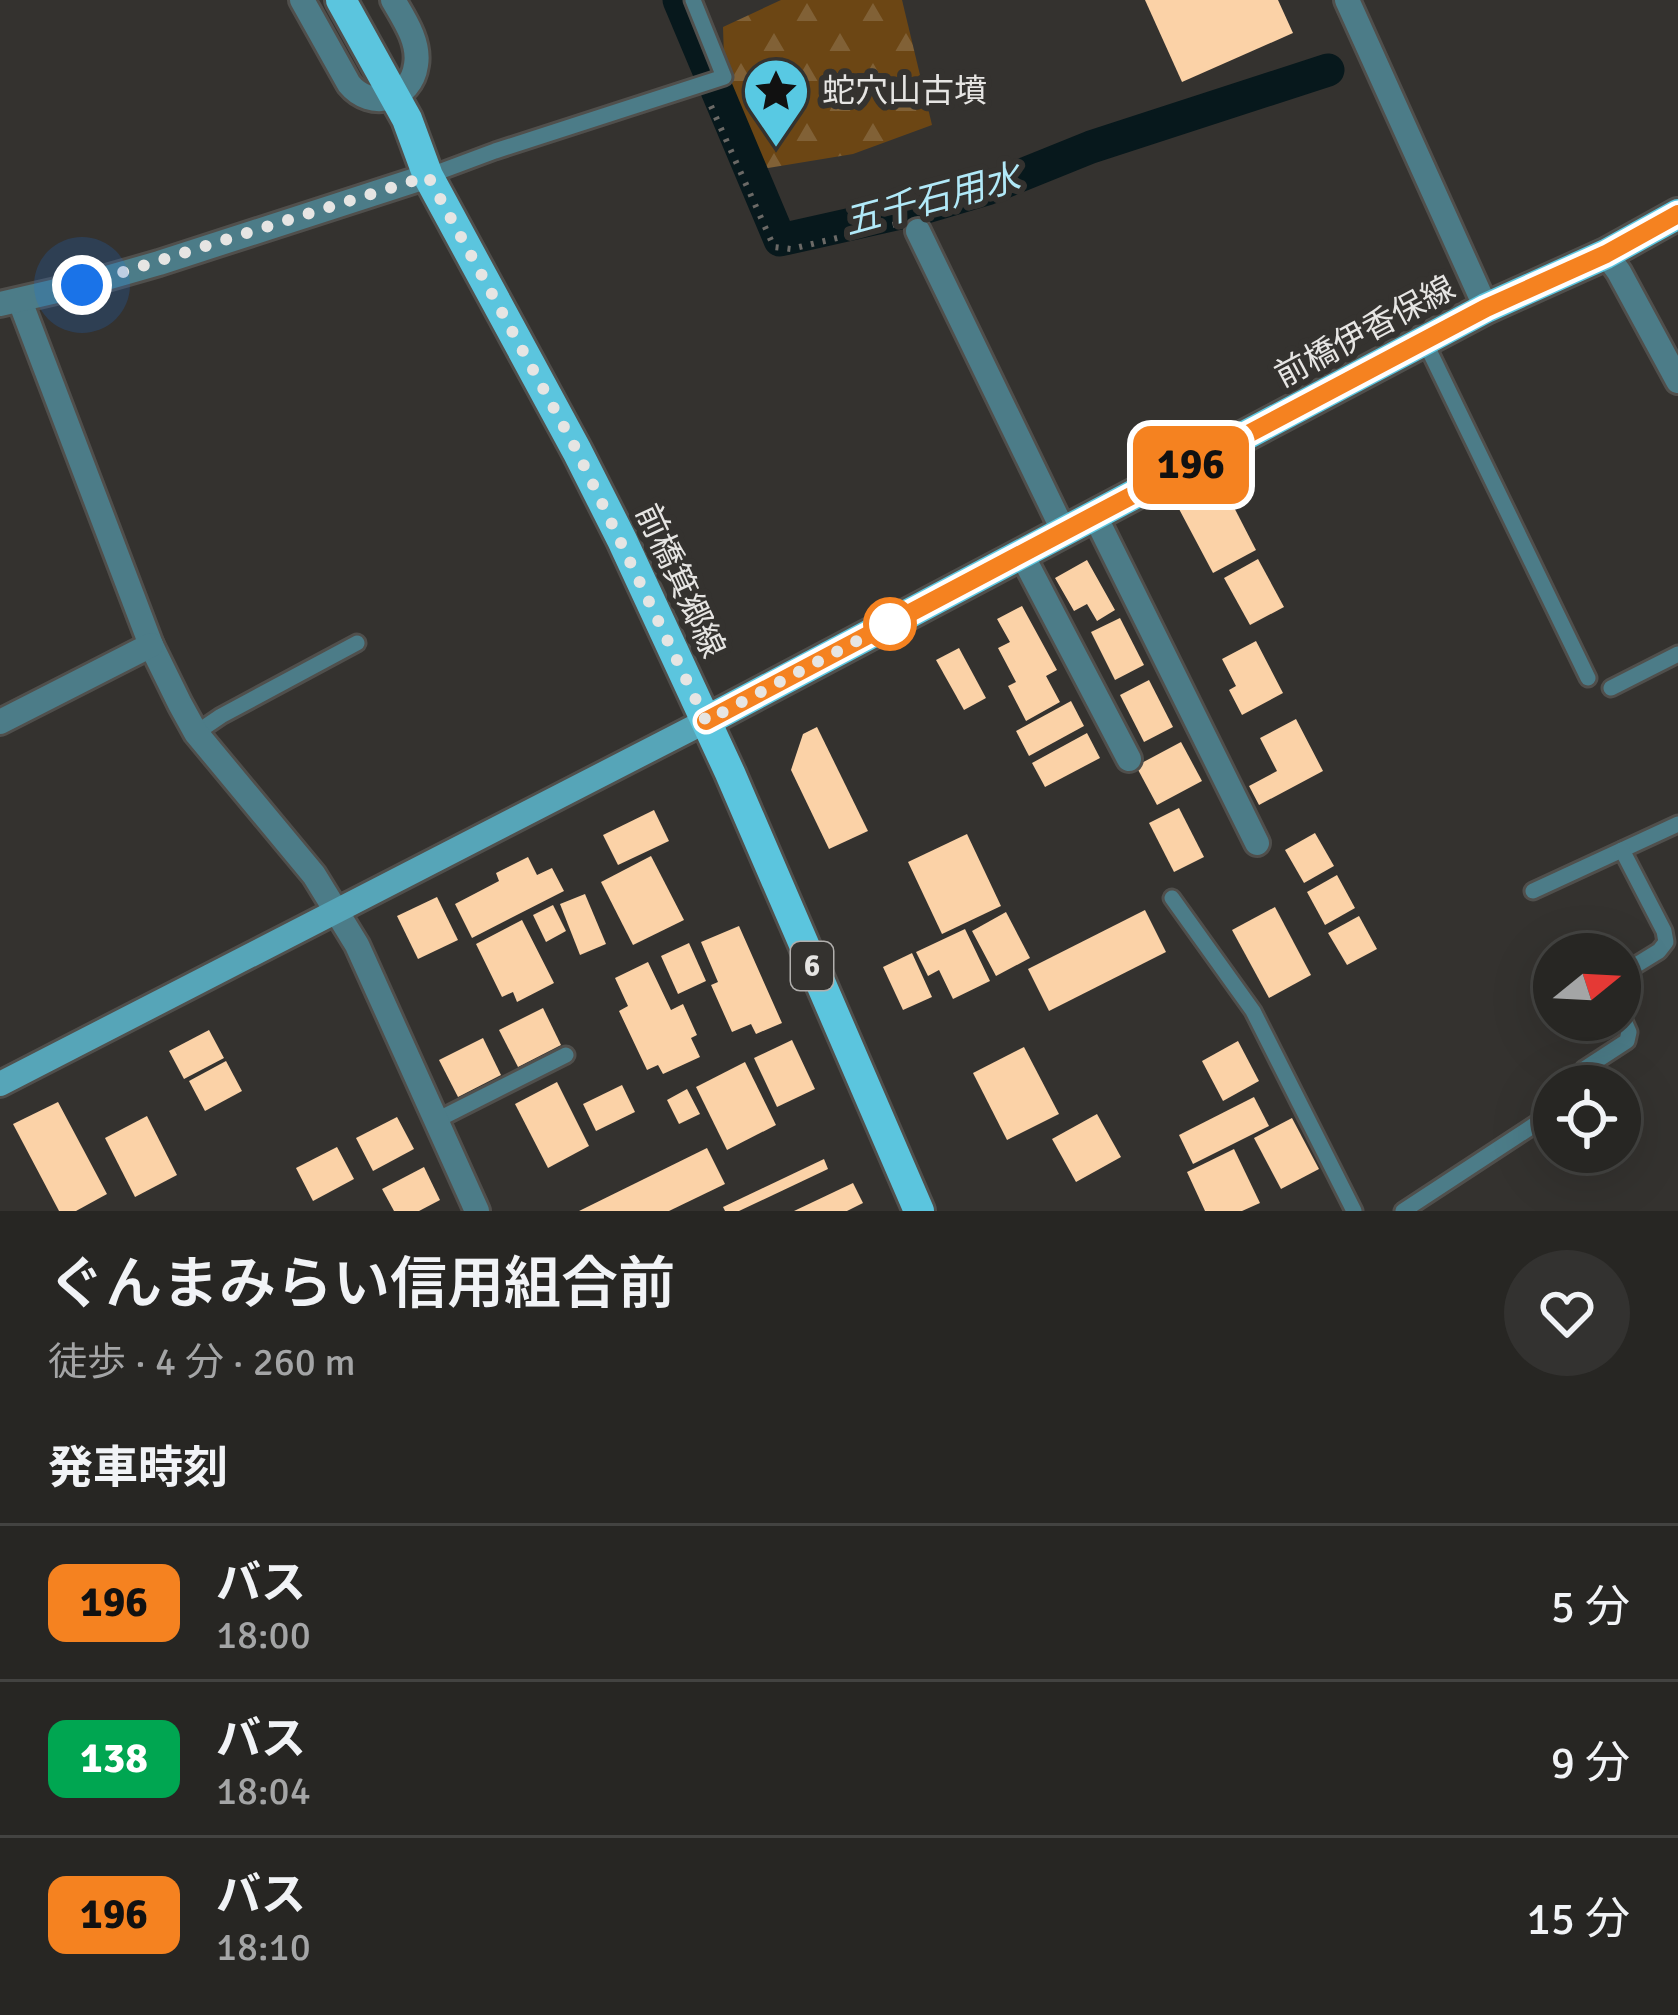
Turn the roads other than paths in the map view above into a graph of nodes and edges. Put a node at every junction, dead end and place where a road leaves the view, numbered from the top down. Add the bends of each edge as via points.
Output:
1 (302, 0) edge
2 (341, 0) edge
3 (393, 0) edge
4 (693, 0) edge
5 (1347, 0) edge
6 (394, 95) junction
7 (428, 176) junction
8 (1678, 214) edge
9 (918, 231) road end
10 (1606, 254) junction
11 (10, 302) edge
12 (1486, 308) junction
13 (1425, 342) junction
14 (1678, 381) edge
15 (1094, 514) junction
16 (1063, 530) junction
17 (1021, 553) junction
18 (357, 643) dead end
19 (151, 645) junction
20 (1678, 654) edge
21 (1588, 678) dead end
22 (1611, 688) dead end
23 (706, 721) junction
24 (0, 722) edge
25 (196, 733) junction
26 (1129, 759) dead end
27 (1678, 824) edge
28 (1257, 843) dead end
29 (1622, 850) junction
30 (1533, 891) dead end
31 (1172, 898) dead end
32 (335, 913) junction
33 (1641, 962) edge
34 (1627, 1041) edge
35 (566, 1055) dead end
36 (1591, 1065) edge
37 (0, 1084) edge
38 (436, 1120) junction
39 (1533, 1126) edge
40 (468, 1208) edge
41 (920, 1211) edge
42 (1354, 1211) edge
43 (1403, 1211) edge

1 - 6 street via 358,95
2 - 6 main road, 前橋箕郷線 / 6
3 - 6 street via 417,64
4 - 7 lane via 724,77
5 - 12 street
6 - 7 main road, 前橋箕郷線 / 6
7 - 11 street
7 - 23 main road, 前橋箕郷線 / 6 via 577,451
8 - 10 main road, 前橋伊香保線
9 - 16 street
10 - 12 main road, 前橋伊香保線
10 - 14 street
11 - 19 street
12 - 13 main road, 前橋伊香保線
13 - 15 main road, 前橋伊香保線
13 - 21 lane
15 - 16 main road, 前橋伊香保線
15 - 28 street
16 - 17 main road, 前橋伊香保線
17 - 23 main road, 前橋伊香保線
17 - 26 street
18 - 25 lane
19 - 24 street
19 - 25 street
20 - 22 lane
23 - 32 street
23 - 41 main road, 前橋箕郷線 / 6
25 - 32 street via 314,875
27 - 29 lane
29 - 30 lane
29 - 33 lane via 1666,942
31 - 42 lane via 1253,1010
32 - 37 street
32 - 38 street
34 - 36 lane
35 - 38 lane
38 - 40 street
39 - 43 lane

